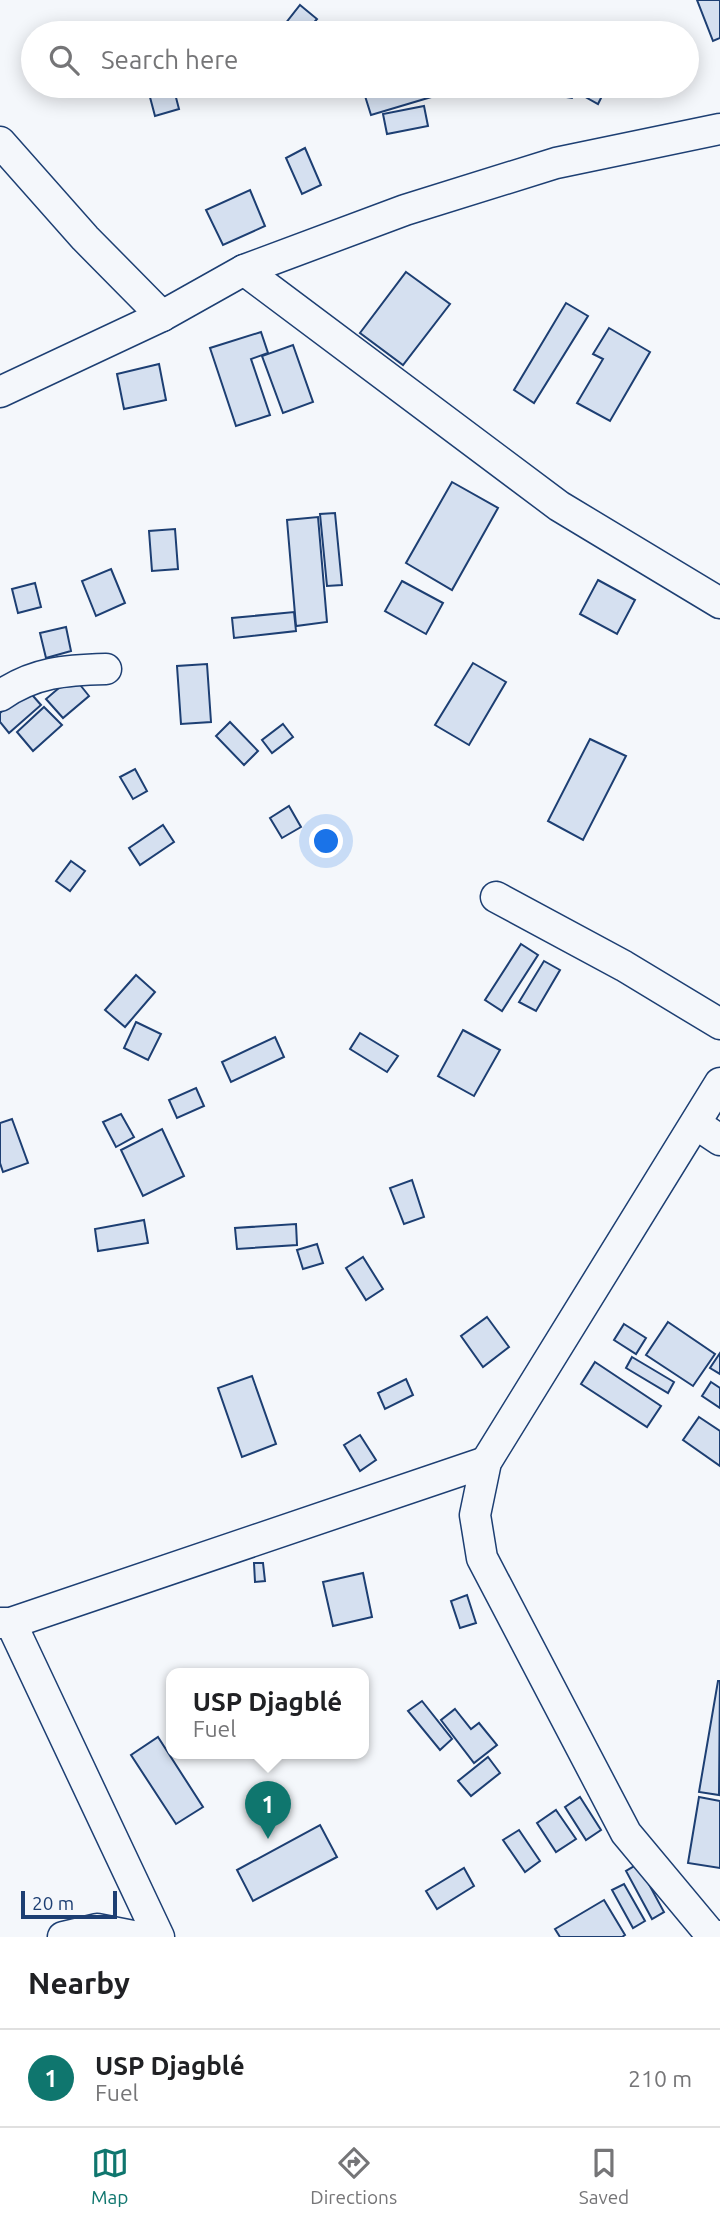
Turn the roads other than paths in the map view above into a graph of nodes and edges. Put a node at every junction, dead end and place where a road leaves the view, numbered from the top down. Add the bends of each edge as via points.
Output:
1 (720, 129) edge
2 (0, 142) edge
3 (244, 270) junction
4 (162, 316) junction
5 (0, 392) edge
6 (720, 603) edge
7 (106, 669) dead end
8 (0, 696) edge
9 (496, 897) dead end
10 (720, 1024) edge
11 (720, 1083) edge
12 (708, 1132) edge
13 (486, 1462) junction
14 (5, 1623) edge
15 (720, 1936) edge
16 (63, 1937) edge
17 (138, 1937) edge
18 (159, 1937) edge

1 - 3 street via 556,163 405,210
2 - 4 street via 85,239
3 - 4 street
3 - 6 street via 559,506
4 - 5 street
7 - 8 street via 63,670 16,684
9 - 10 street
11 - 12 street
12 - 13 street
13 - 14 street
13 - 15 street via 475,1515 482,1558 626,1833 711,1936
14 - 18 street
16 - 17 street via 97,1929

